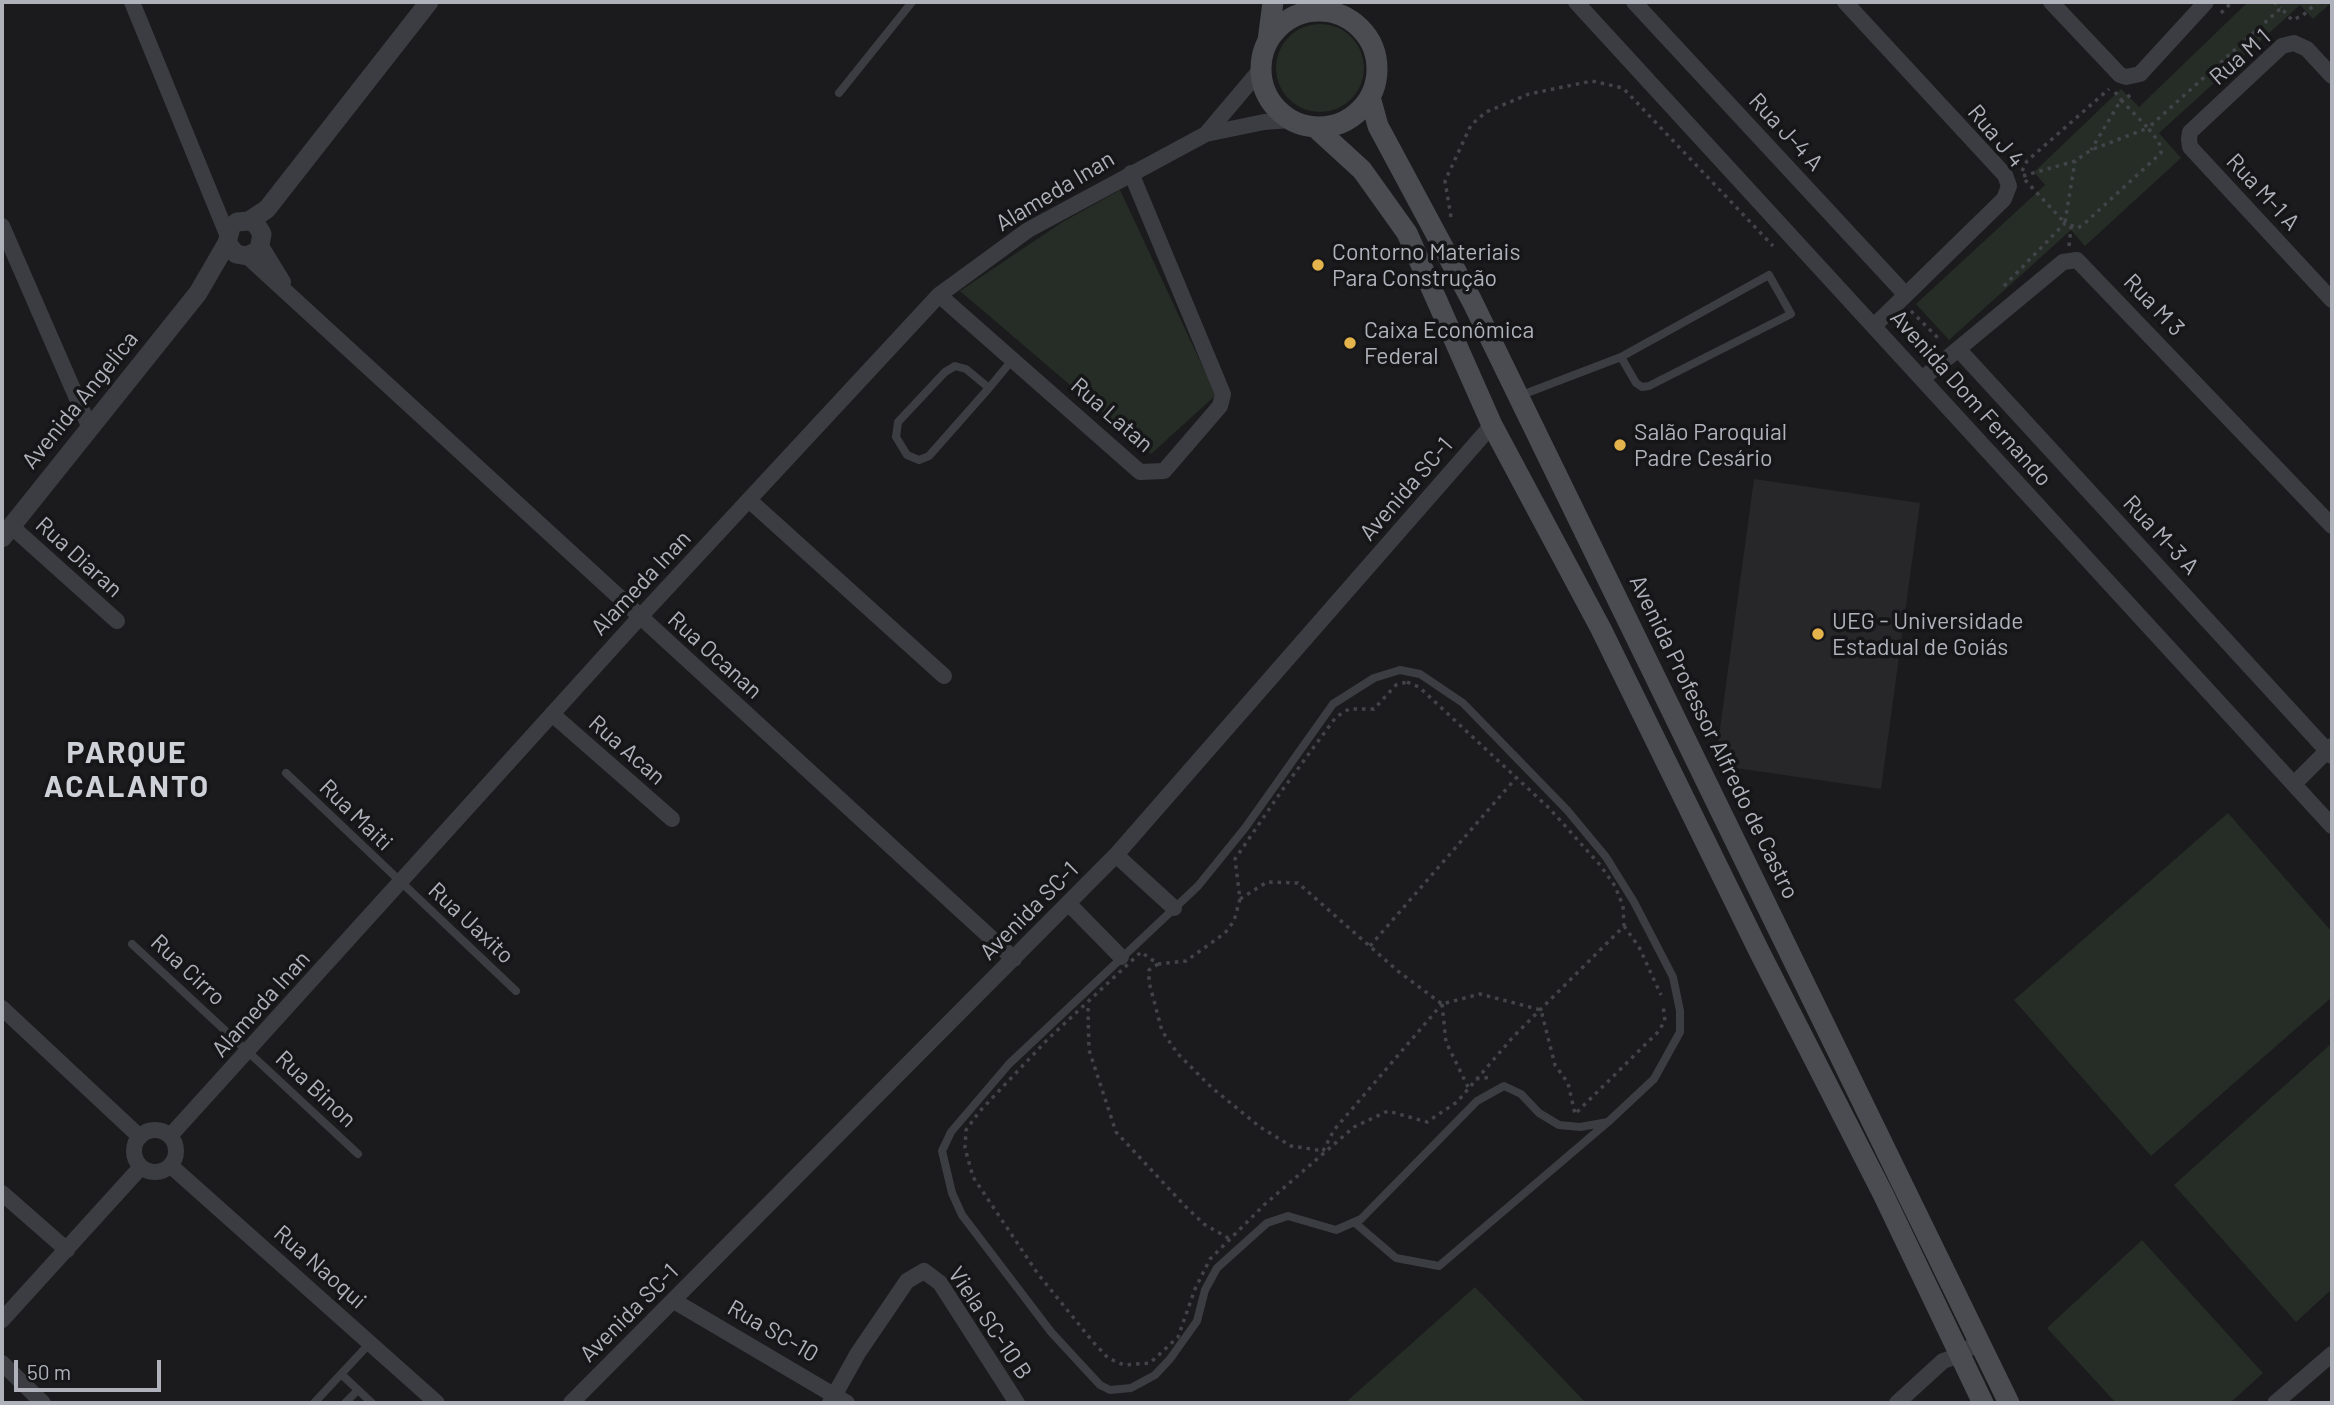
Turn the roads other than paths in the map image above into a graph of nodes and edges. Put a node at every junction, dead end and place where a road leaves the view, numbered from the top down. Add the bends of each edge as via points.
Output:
1 (132, 2) edge
2 (429, 2) edge
3 (912, 2) edge
4 (1273, 2) edge
5 (1328, 2) edge
6 (1576, 2) edge
7 (1634, 2) edge
8 (1845, 2) edge
9 (2051, 2) edge
10 (2206, 2) edge
11 (1345, 17) junction
12 (1268, 41) junction
13 (1261, 69) junction
14 (2332, 76) edge
15 (839, 93) dead end
16 (1370, 97) junction
17 (1291, 120) junction
18 (1315, 127) junction
19 (1206, 134) junction
20 (2190, 147) joint
21 (1131, 173) junction
22 (2, 226) edge
23 (244, 238) junction
24 (939, 295) junction
25 (1907, 299) junction
26 (2332, 300) edge
27 (1875, 325) junction
28 (1960, 351) junction
29 (1621, 357) junction
30 (1013, 359) junction
31 (1923, 379) junction
32 (989, 388) junction
33 (1518, 396) junction
34 (1492, 425) junction
35 (89, 426) junction
36 (749, 500) junction
37 (2332, 526) edge
38 (7, 532) edge
39 (640, 617) junction
40 (117, 621) dead end
41 (944, 676) dead end
42 (551, 714) junction
43 (2331, 751) edge
44 (286, 773) dead end
45 (2294, 784) junction
46 (673, 819) dead end
47 (2332, 826) edge
48 (1116, 855) junction
49 (400, 884) junction
50 (1069, 903) junction
51 (1174, 908) junction
52 (132, 944) dead end
53 (1121, 957) junction
54 (1014, 959) junction
55 (516, 991) dead end
56 (2, 1008) edge
57 (248, 1053) junction
58 (1608, 1122) junction
59 (170, 1136) junction
60 (140, 1137) junction
61 (358, 1154) dead end
62 (171, 1166) junction
63 (141, 1167) junction
64 (2, 1193) edge
65 (1354, 1222) junction
66 (67, 1250) junction
67 (674, 1301) junction
68 (2, 1320) edge
69 (1980, 1340) junction
70 (371, 1342) junction
71 (2332, 1354) edge
72 (1961, 1355) junction
73 (2, 1363) edge
74 (341, 1374) junction
75 (358, 1390) junction
76 (837, 1400) edge
77 (43, 1403) edge
78 (314, 1403) edge
79 (345, 1403) edge
80 (372, 1403) edge
81 (437, 1403) edge
82 (571, 1403) edge
83 (1017, 1403) edge
84 (1897, 1403) edge
85 (1983, 1403) edge
86 (2009, 1403) edge
87 (2275, 1403) edge

1 - 23 street, Rua Ocanan via 211,188
2 - 23 street
3 - 15 lane
4 - 12 main road
5 - 11 main road
6 - 27 street, Avenida Dom Fernando
7 - 25 street, Rua J-4 A
8 - 25 street, Rua J 4 via 2005,175 2009,186 2004,199
9 - 10 street via 2120,75 2140,74
11 - 12 main road via 1324,11 1302,14 1282,24
11 - 16 main road via 1368,38 1375,53 1377,69
12 - 13 main road
13 - 17 main road via 1269,98
13 - 19 street, Alameda Inan
14 - 20 street, Rua M 1 via 2307,48 2294,43 2282,47 2190,132
16 - 18 main road via 1347,119
16 - 33 main road, Avenida Professor Alfredo de Castro via 1378,126
17 - 18 main road
17 - 19 street, Alameda Inan
18 - 34 main road via 1362,170 1407,233
19 - 21 street, Alameda Inan
20 - 26 street, Rua M-1 A
21 - 24 street, Alameda Inan via 1028,230
21 - 30 street, Rua Latan via 1219,380 1220,406 1164,471 1140,472
22 - 35 street
23 - 35 street, Avenida Angelica
23 - 39 street, Rua Ocanan via 294,299
24 - 30 street, Rua Latan
24 - 36 street, Alameda Inan
25 - 27 street, Rua J 4
27 - 31 street, Avenida Dom Fernando
28 - 31 street, Rua M 3
28 - 37 street, Rua M 3 via 2063,262 2077,260
28 - 43 street, Rua M-3 A
29 - 29 lane via 1769,275 1791,314 1649,386 1636,383
29 - 33 lane
30 - 32 lane
31 - 45 street, Avenida Dom Fernando
32 - 32 lane via 929,456 919,460 906,454 897,437 898,422 945,372 955,366 966,369
33 - 69 main road, Avenida Professor Alfredo de Castro
34 - 48 street, Avenida SC-1
34 - 72 main road via 1601,629
35 - 38 street, Avenida Angelica
36 - 39 street, Alameda Inan
36 - 41 street
38 - 40 street, Rua Diaran
39 - 42 street, Alameda Inan
39 - 54 street, Rua Ocanan
42 - 46 street, Rua Acan
42 - 49 street, Alameda Inan
43 - 45 street
44 - 49 lane, Rua Maiti
45 - 47 street, Avenida Dom Fernando
48 - 50 street, Avenida SC-1
48 - 51 street
49 - 55 lane, Rua Uaxito
49 - 57 street, Alameda Inan
50 - 53 street
50 - 54 street, Avenida SC-1
51 - 53 lane
51 - 58 lane via 1245,828 1333,704 1374,678 1400,670 1420,674 1463,704 1567,810 1606,857 1672,977 1680,1032 1654,1079
52 - 57 lane, Rua Cirro
53 - 65 lane via 1009,1064 951,1132 942,1151 962,1215 1051,1332 1100,1385 1110,1390 1131,1388 1155,1376 1170,1359 1197,1321 1217,1268 1267,1223 1288,1216 1336,1230
54 - 67 street, Avenida SC-1
56 - 60 street
57 - 59 street, Alameda Inan
57 - 61 lane, Rua Binon
58 - 65 lane via 1439,1266 1396,1258
58 - 65 lane via 1559,1125 1504,1086 1477,1101
59 - 60 street via 155,1130
59 - 62 street via 177,1151
60 - 63 street via 134,1152
62 - 63 street via 156,1173
62 - 70 street, Rua Naoqui
63 - 66 street
64 - 66 street
66 - 68 street
67 - 76 street, Rua SC-10
67 - 82 street, Avenida SC-1
69 - 72 street
69 - 86 main road, Avenida Professor Alfredo de Castro
70 - 74 lane
70 - 81 street, Rua Naoqui
71 - 87 street
72 - 84 street via 1943,1361
72 - 85 main road
73 - 77 street
74 - 75 lane
74 - 78 lane
75 - 79 lane
75 - 80 lane
76 - 83 street, Viela SC-10 B via 907,1281 923,1271 940,1283

